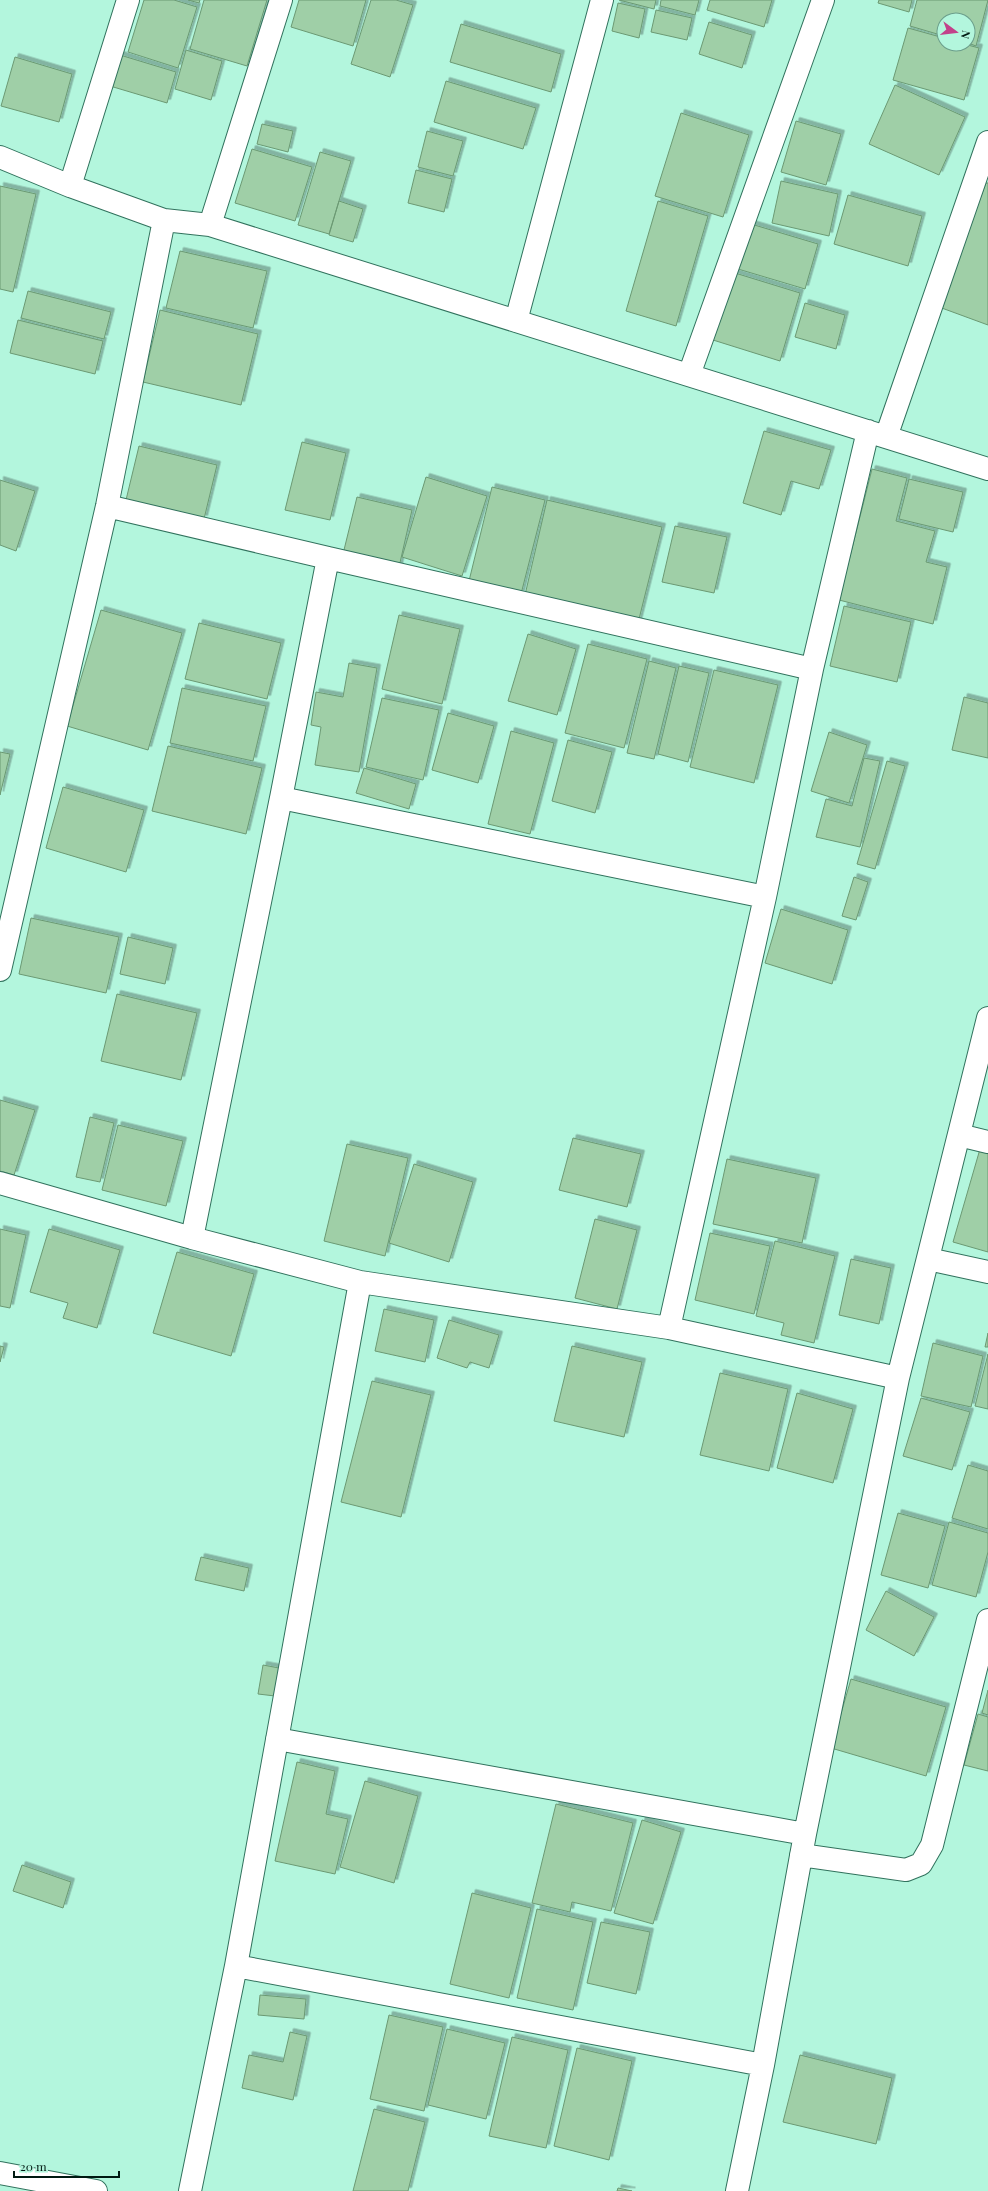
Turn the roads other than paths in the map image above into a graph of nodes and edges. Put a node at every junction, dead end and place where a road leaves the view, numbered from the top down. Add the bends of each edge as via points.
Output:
1 (128, 0) edge
2 (281, 0) edge
3 (602, 0) edge
4 (823, 0) edge
5 (988, 142) edge
6 (0, 156) edge
7 (70, 186) junction
8 (164, 220) junction
9 (210, 225) junction
10 (516, 321) junction
11 (689, 375) junction
12 (877, 434) junction
13 (988, 469) edge
14 (107, 506) junction
15 (328, 558) junction
16 (812, 669) junction
17 (280, 798) junction
18 (765, 897) junction
19 (0, 970) edge
20 (988, 1018) edge
21 (959, 1135) junction
22 (988, 1142) edge
23 (0, 1183) edge
24 (192, 1238) junction
25 (928, 1259) junction
26 (988, 1272) edge
27 (360, 1282) junction
28 (669, 1328) junction
29 (898, 1378) junction
30 (988, 1620) edge
31 (277, 1739) junction
32 (803, 1844) junction
33 (236, 1966) junction
34 (764, 2065) junction
35 (0, 2174) edge
36 (96, 2191) edge
37 (190, 2191) edge
38 (737, 2191) edge

1 - 7 street
2 - 9 street
3 - 10 street
4 - 11 street
5 - 12 street
6 - 7 street
7 - 8 street
8 - 9 street
8 - 14 street
9 - 10 street
10 - 11 street
11 - 12 street
12 - 13 street
12 - 16 street
14 - 15 street
14 - 19 street
15 - 16 street
15 - 17 street
16 - 18 street
17 - 18 street
17 - 24 street
18 - 28 street
20 - 21 street
21 - 22 street
21 - 25 street
23 - 24 street
24 - 27 street
25 - 26 street
25 - 29 street
27 - 28 street
27 - 31 street
28 - 29 street
29 - 32 street
30 - 32 street via 932,1845 921,1864 906,1870
31 - 32 street
31 - 33 street
32 - 34 street
33 - 34 street
33 - 37 street
34 - 38 street
35 - 36 street

